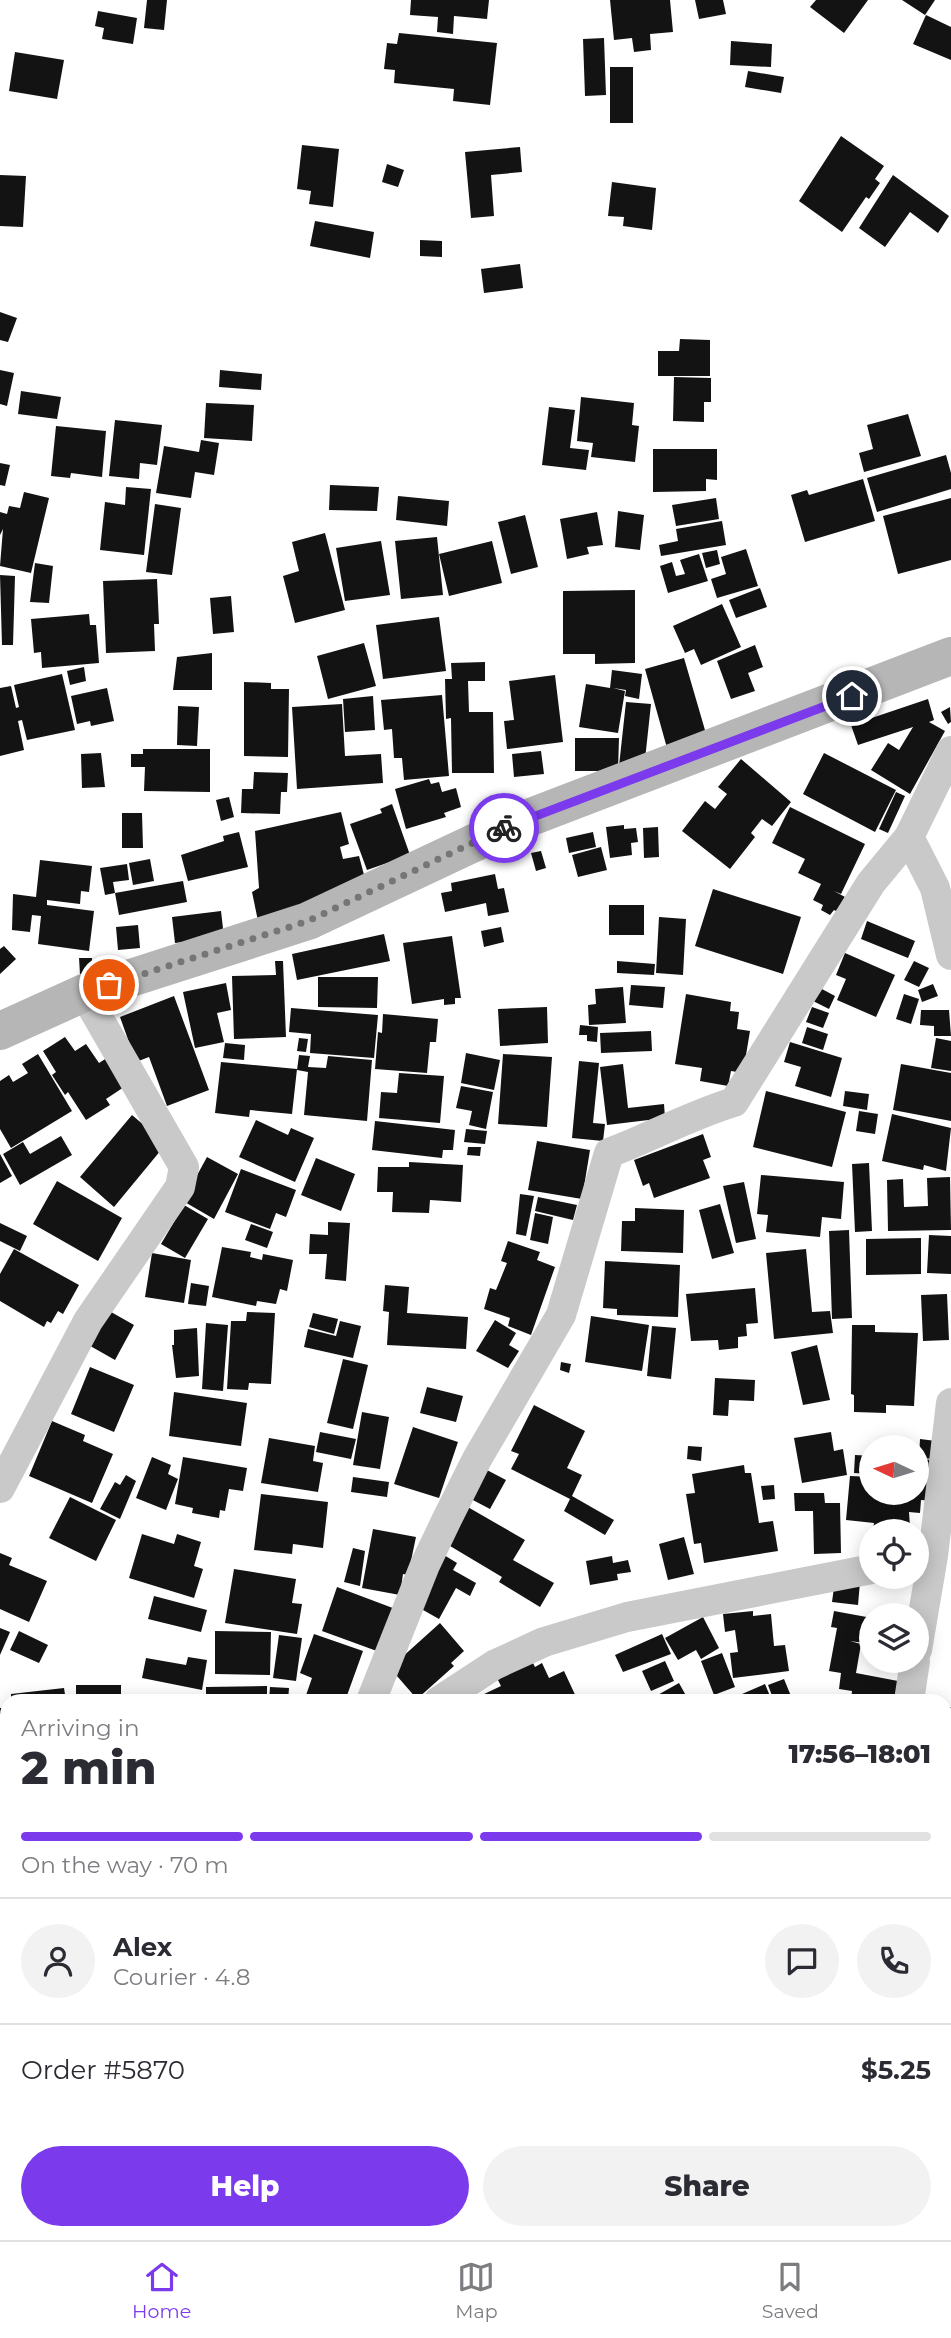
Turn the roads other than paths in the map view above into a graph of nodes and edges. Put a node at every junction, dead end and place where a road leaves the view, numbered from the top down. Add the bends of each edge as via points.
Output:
1 (951, 656) edge
2 (951, 751) edge
3 (909, 837) junction
4 (951, 955) edge
5 (84, 993) junction
6 (0, 1031) edge
7 (951, 1403) edge
8 (0, 1488) edge
9 (929, 1534) edge
10 (859, 1572) edge
11 (913, 1673) edge
12 (374, 1694) edge
13 (450, 1694) edge
14 (910, 1694) edge

1 - 5 main road via 523,820 308,921
2 - 3 street
3 - 4 street via 935,888
3 - 12 street via 871,883 734,1102 609,1153 561,1315 447,1519
5 - 6 main road
5 - 8 street via 184,1167 180,1187 88,1321
7 - 9 street
10 - 13 street via 627,1617 544,1642 494,1665
11 - 14 street

